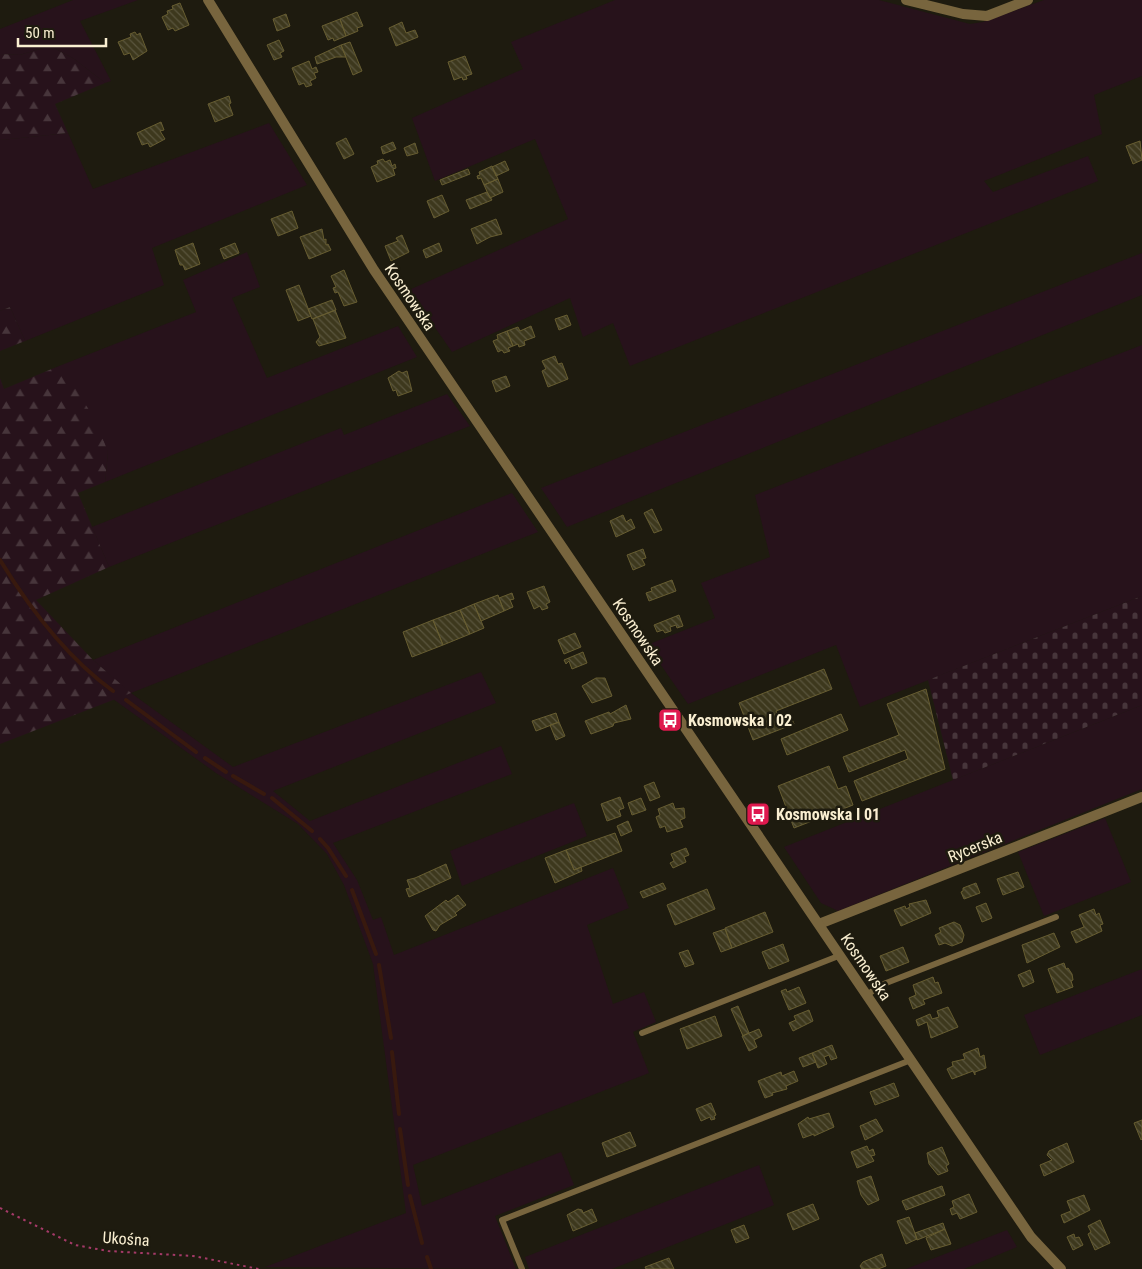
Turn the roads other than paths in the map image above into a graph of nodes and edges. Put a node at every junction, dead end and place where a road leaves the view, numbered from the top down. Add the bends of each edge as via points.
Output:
1 (208, 0) edge
2 (906, 0) edge
3 (1028, 0) edge
4 (1142, 797) edge
5 (1056, 917) dead end
6 (819, 924) junction
7 (840, 955) junction
8 (867, 995) junction
9 (642, 1033) dead end
10 (911, 1060) junction
11 (522, 1269) edge
12 (1061, 1269) edge

1 - 6 street, Kosmowska via 374,270
2 - 3 street via 963,14 987,16
4 - 6 street, Rycerska
5 - 8 lane via 881,986
6 - 7 street, Kosmowska
7 - 8 street, Kosmowska
7 - 9 lane
8 - 10 street, Kosmowska
10 - 11 lane via 502,1220
10 - 12 street, Kosmowska via 1031,1237

